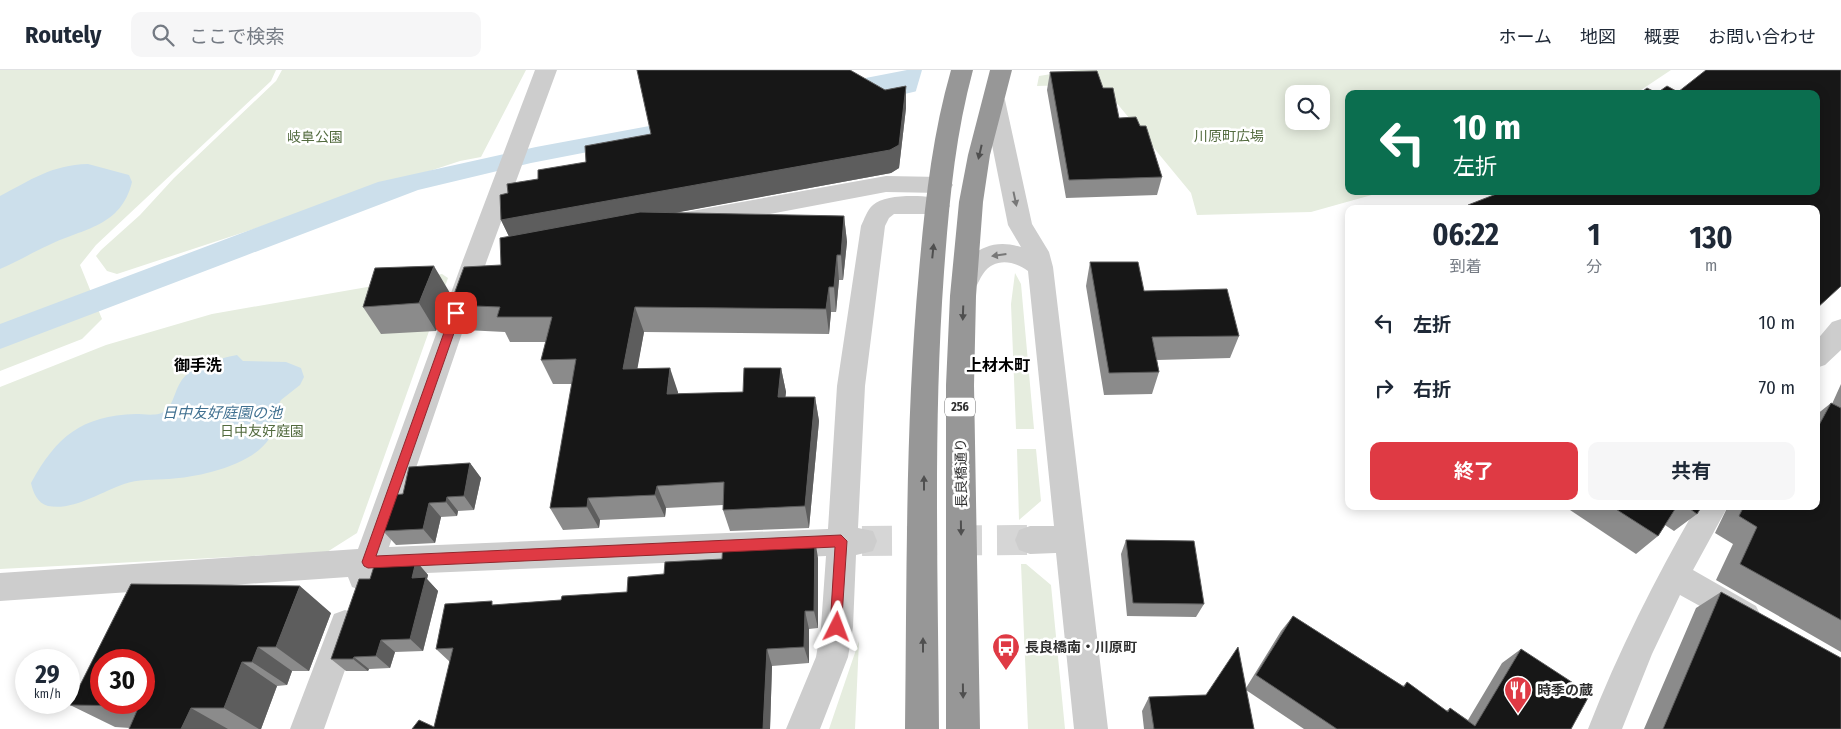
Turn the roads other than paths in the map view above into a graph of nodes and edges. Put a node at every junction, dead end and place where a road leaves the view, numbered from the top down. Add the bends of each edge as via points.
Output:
1 (546, 70) edge
2 (958, 82) edge
3 (997, 86) edge
4 (939, 196) junction
5 (661, 225) edge
6 (1040, 267) junction
7 (965, 282) junction
8 (1841, 328) edge
9 (1820, 353) edge
10 (1711, 510) edge
11 (1068, 539) junction
12 (1030, 540) tunnel mouth
13 (852, 541) junction
14 (368, 562) junction
15 (1673, 575) junction
16 (0, 587) edge
17 (1766, 628) edge
18 (308, 729) edge
19 (803, 729) edge
20 (922, 729) edge
21 (963, 729) edge
22 (1091, 729) edge
23 (1605, 729) edge

1 - 14 street via 525,122 486,254
2 - 4 highway, 256
3 -> 6 street via 1020,225 1037,252
3 -> 7 highway, 長良橋通り / 256 via 971,202
4 - 5 street via 886,184
4 - 13 street via 889,206 880,212 873,226 850,386
20 -> 4 highway, 256 via 924,407 929,292
6 -> 7 street via 1016,253 993,254 978,263
6 - 11 street
7 -> 21 highway, 長良橋通り / 256 via 960,385
8 - 9 street
10 - 15 street
11 - 12 street
11 - 22 street
13 - 14 street
13 - 19 street via 832,657
14 - 16 street
14 - 18 street
15 - 17 street
15 - 23 street via 1627,670

